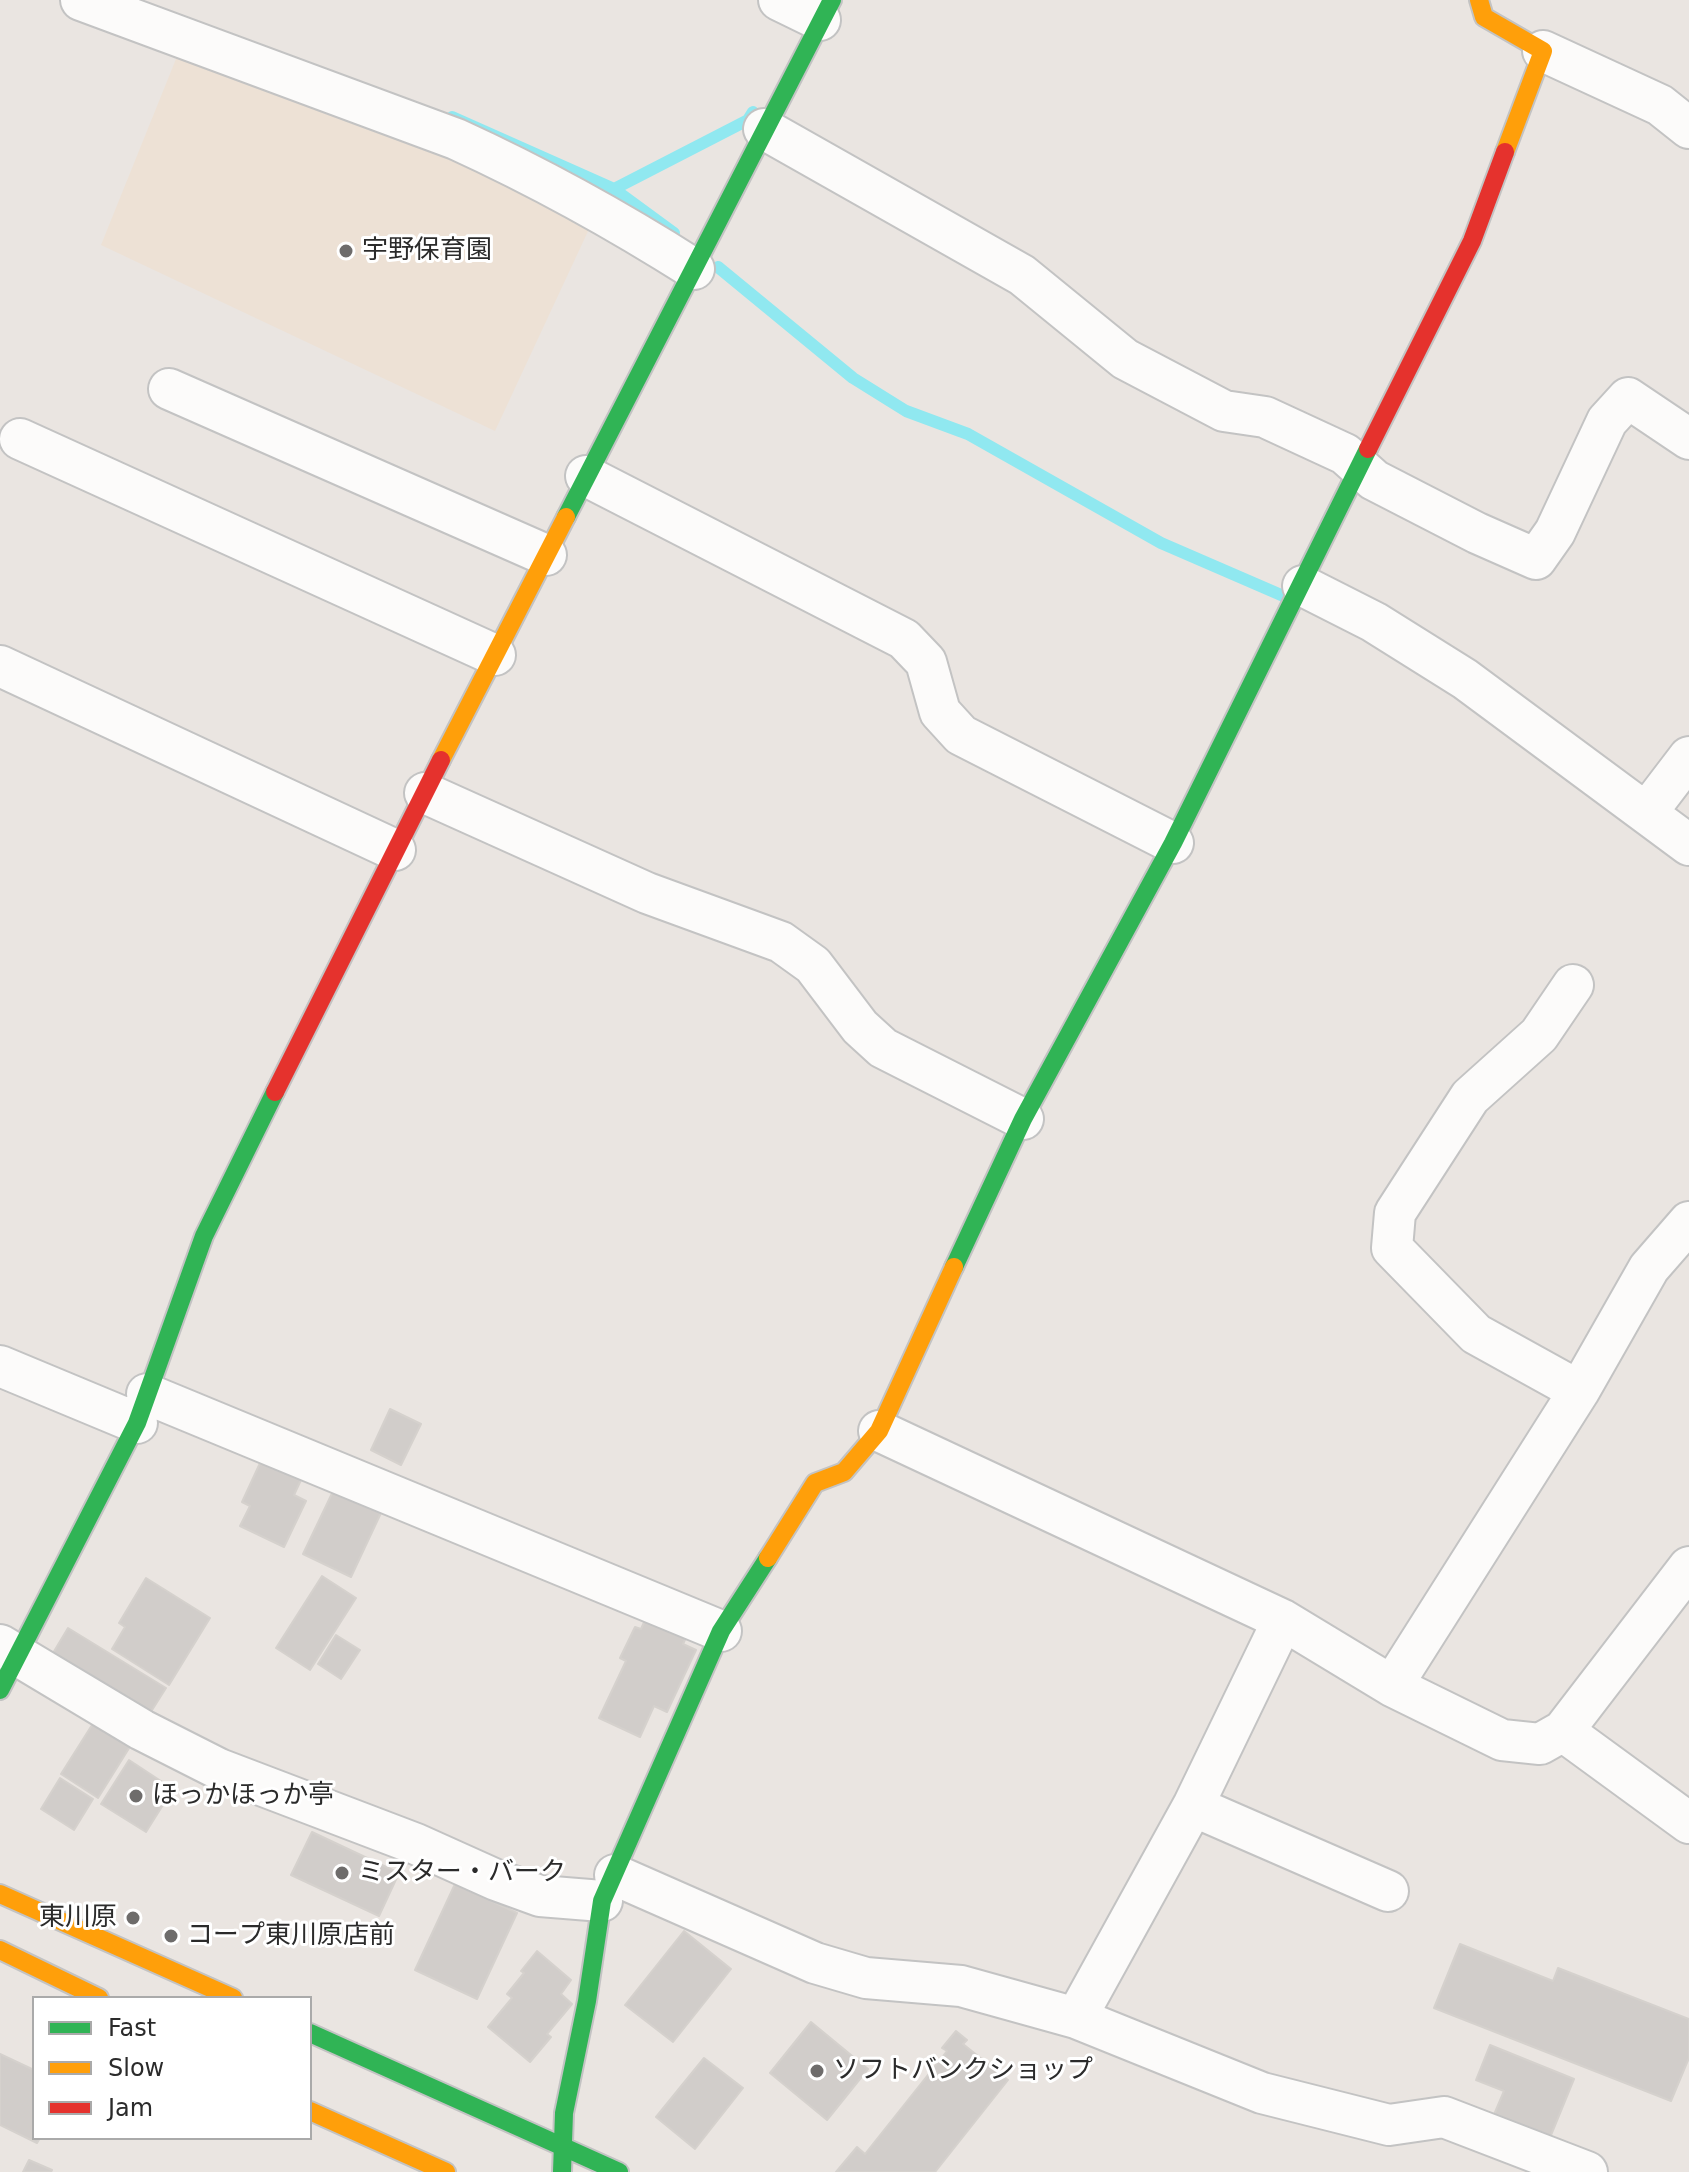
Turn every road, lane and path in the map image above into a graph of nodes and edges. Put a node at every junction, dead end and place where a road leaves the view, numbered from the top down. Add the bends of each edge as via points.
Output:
1 (81, 0) edge
2 (1479, 0) edge
3 (809, 10) edge
4 (1543, 51) junction
5 (1689, 128) edge
6 (764, 129) junction
7 (694, 269) junction
8 (169, 389) dead end
9 (20, 439) dead end
10 (1689, 439) edge
11 (1359, 467) junction
12 (586, 476) junction
13 (546, 555) junction
14 (1298, 596) junction
15 (495, 655) junction
16 (0, 666) edge
17 (1689, 757) edge
18 (425, 793) junction
19 (1647, 812) junction
20 (1173, 843) junction
21 (1689, 845) edge
22 (395, 850) junction
23 (1573, 985) dead end
24 (1023, 1119) junction
25 (1689, 1222) edge
26 (0, 1366) edge
27 (1579, 1391) junction
28 (142, 1409) junction
29 (879, 1431) junction
30 (1689, 1567) edge
31 (1283, 1620) junction
32 (721, 1631) junction
33 (9, 1650) edge
34 (1392, 1686) junction
35 (0, 1690) edge
36 (1563, 1731) junction
37 (1193, 1806) junction
38 (1689, 1823) edge
39 (609, 1888) junction
40 (1388, 1891) dead end
41 (0, 1894) edge
42 (0, 1950) edge
43 (95, 1996) edge
44 (229, 1996) edge
45 (1076, 2018) junction
46 (312, 2034) edge
47 (312, 2112) edge
48 (564, 2147) junction
49 (446, 2172) edge
50 (562, 2172) edge
51 (619, 2172) edge
52 (1587, 2172) edge

1 - 7 street via 456,139 624,225
2 - 4 street via 1484,17
3 - 6 street
4 - 5 street via 1660,105
4 - 11 street via 1472,241
6 - 7 street
6 - 11 street via 1022,275 1125,359 1224,411 1265,417 1345,454
7 - 12 street
8 - 13 street
9 - 15 street
10 - 11 street via 1628,398 1607,421 1555,532 1536,559 1464,527
11 - 14 street
12 - 13 street
12 - 20 street via 904,639 926,662 940,712 961,735
13 - 15 street
14 - 19 street via 1374,622 1465,679
14 - 20 street
15 - 18 street
16 - 22 street
17 - 19 street
18 - 22 street
18 - 24 street via 647,893 781,942 813,965 860,1027 883,1048
19 - 21 street
20 - 24 street
22 - 28 street via 204,1236
23 - 27 street via 1539,1035 1470,1097 1395,1213 1392,1248 1476,1334
24 - 29 street
25 - 27 street via 1649,1268
26 - 28 street
27 - 34 street
28 - 32 street
28 - 33 street
29 - 31 street
29 - 32 street via 844,1472 815,1483
30 - 36 street
31 - 34 street
31 - 37 street
32 - 39 street
33 - 35 street
33 - 39 street via 142,1730 219,1769 496,1880 540,1896
34 - 36 street via 1502,1740 1540,1744
36 - 38 street
37 - 40 street
37 - 45 street
39 - 45 street via 866,1978 961,1986
39 - 48 street via 564,2113
41 - 44 street
42 - 43 street
45 - 52 street via 1262,2093 1389,2125 1444,2117
46 - 48 street
47 - 49 street
48 - 50 street
48 - 51 street

